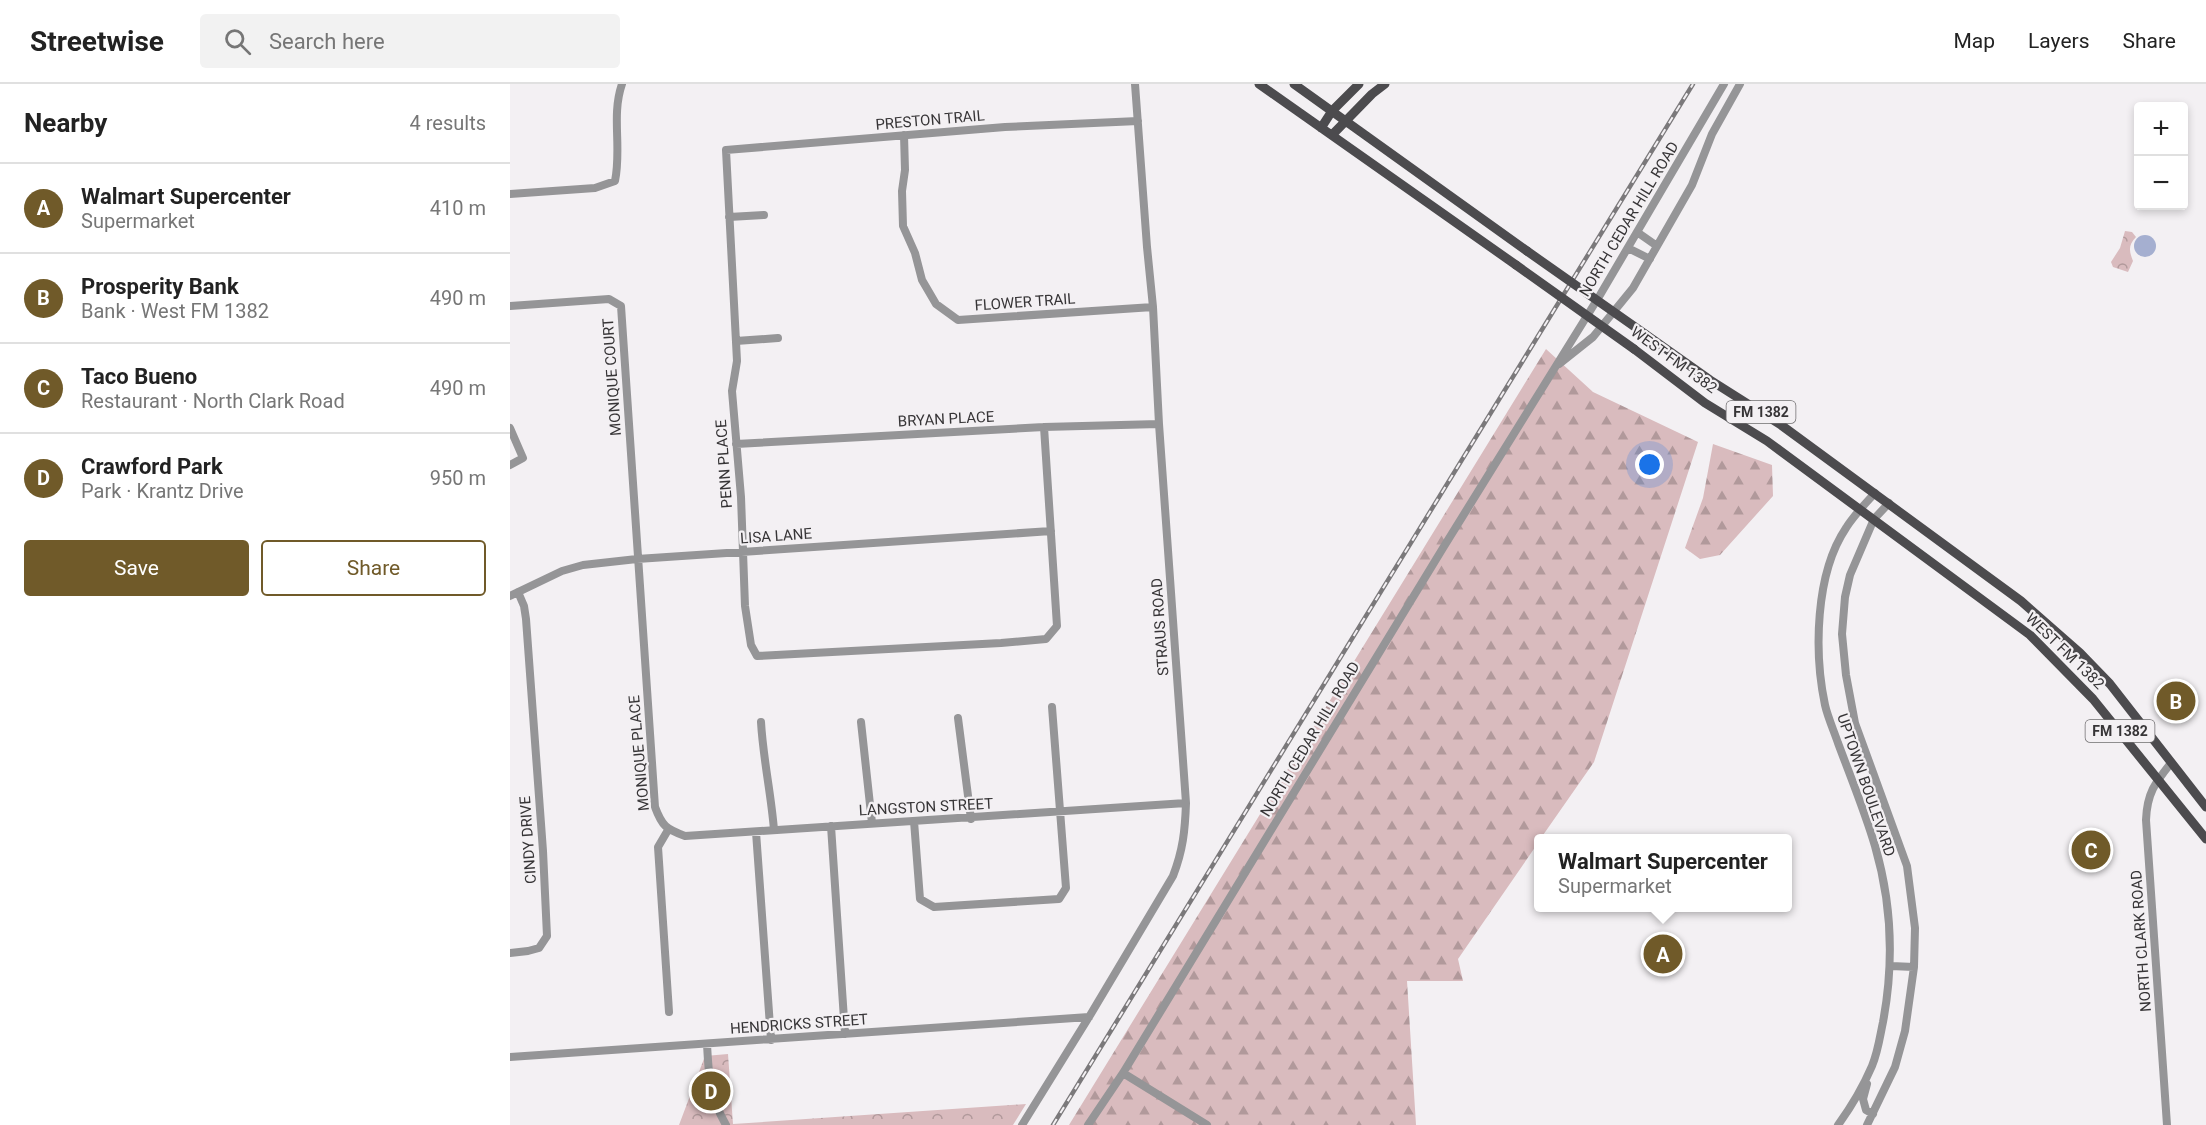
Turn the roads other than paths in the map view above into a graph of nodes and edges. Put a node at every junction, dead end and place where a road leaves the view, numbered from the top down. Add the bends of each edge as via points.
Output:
1 (622, 84) edge
2 (1135, 84) edge
3 (1259, 84) edge
4 (1294, 84) edge
5 (1359, 84) edge
6 (1385, 84) edge
7 (1724, 84) edge
8 (1740, 84) edge
9 (1332, 111) junction
10 (1346, 120) junction
11 (1138, 121) junction
12 (1321, 128) junction
13 (904, 135) junction
14 (1332, 135) junction
15 (726, 150) joint
16 (510, 194) edge
17 (764, 215) dead end
18 (729, 217) junction
19 (1637, 232) junction
20 (1657, 246) junction
21 (1628, 248) junction
22 (1650, 260) junction
23 (510, 306) edge
24 (1153, 307) junction
25 (778, 338) dead end
26 (736, 341) junction
27 (1556, 367) junction
28 (1159, 424) junction
29 (1044, 427) junction
30 (510, 428) edge
31 (736, 444) junction
32 (510, 465) edge
33 (1875, 493) junction
34 (1889, 502) junction
35 (1860, 510) junction
36 (1874, 519) junction
37 (1051, 531) junction
38 (742, 551) junction
39 (638, 559) junction
40 (518, 592) junction
41 (510, 596) edge
42 (1052, 707) dead end
43 (958, 718) dead end
44 (761, 722) dead end
45 (861, 722) dead end
46 (2171, 763) junction
47 (2158, 778) junction
48 (1186, 803) junction
49 (2206, 807) edge
50 (1060, 812) junction
51 (971, 819) junction
52 (914, 821) junction
53 (872, 823) junction
54 (831, 826) junction
55 (668, 830) junction
56 (774, 830) junction
57 (756, 832) junction
58 (2206, 839) edge
59 (510, 953) edge
60 (1891, 966) junction
61 (1914, 967) junction
62 (669, 1011) dead end
63 (1089, 1017) junction
64 (846, 1035) junction
65 (771, 1040) junction
66 (707, 1044) junction
67 (510, 1057) edge
68 (1872, 1065) junction
69 (1123, 1073) junction
70 (1873, 1114) junction
71 (726, 1125) edge
72 (1022, 1125) edge
73 (1088, 1125) edge
74 (1207, 1125) edge
75 (1838, 1125) edge
76 (1867, 1125) edge
77 (2167, 1125) edge

1 - 16 street via 616,110 619,162 615,181 595,188
2 - 11 street, STRAUS ROAD
3 - 12 main road, WEST FM 1382 / FM 1382
4 - 9 main road, WEST FM 1382 / FM 1382
5 - 9 main road
6 - 10 main road
7 - 19 street, NORTH CEDAR HILL ROAD
8 - 20 street, NORTH CEDAR HILL ROAD via 1712,134 1692,185
9 - 10 main road, WEST FM 1382 / FM 1382
9 - 12 main road
10 - 14 main road
10 - 33 main road, WEST FM 1382 / FM 1382, bridge via 1644,334
11 - 13 street, PRESTON TRAIL
11 - 24 street, STRAUS ROAD
12 - 14 main road, WEST FM 1382 / FM 1382
13 - 15 street, PRESTON TRAIL
13 - 24 street, FLOWER TRAIL via 903,226 922,280 936,304 958,320
14 - 35 main road, WEST FM 1382 / FM 1382, bridge
15 - 18 street, PENN PLACE
17 - 18 street
18 - 26 street, PENN PLACE
19 - 20 street
19 - 21 street, NORTH CEDAR HILL ROAD
20 - 22 street, NORTH CEDAR HILL ROAD
21 - 22 street
21 - 27 street, NORTH CEDAR HILL ROAD
22 - 27 street, NORTH CEDAR HILL ROAD via 1593,338
23 - 39 street, MONIQUE COURT via 609,299 621,306
24 - 28 street, STRAUS ROAD
25 - 26 street
26 - 31 street, PENN PLACE via 732,391
27 - 69 street, NORTH CEDAR HILL ROAD
28 - 29 street, BRYAN PLACE
28 - 48 street, STRAUS ROAD
29 - 31 street, BRYAN PLACE
29 - 37 street
30 - 32 street via 523,458
31 - 38 street, PENN PLACE
33 - 34 main road, WEST FM 1382 / FM 1382
33 - 35 street, UPTOWN BOULEVARD
34 - 36 street, UPTOWN BOULEVARD
34 - 46 main road, WEST FM 1382 / FM 1382 via 2021,601 2080,653 2124,700
35 - 36 main road, WEST FM 1382 / FM 1382
35 - 60 street, UPTOWN BOULEVARD via 1834,550 1820,610 1819,662 1825,706 1875,847 1889,925
36 - 47 main road, WEST FM 1382 / FM 1382 via 2030,635 2080,684
36 - 61 street, UPTOWN BOULEVARD via 1850,575 1842,634 1855,723 1907,866 1915,928
37 - 38 street, LISA LANE
37 - 38 street, PENN PLACE via 1057,626 1046,639 1035,640 757,656 751,645
38 - 39 street, LISA LANE
39 - 40 street, LISA LANE via 583,565
39 - 55 street, MONIQUE PLACE via 654,807
40 - 41 street, LISA LANE
40 - 59 street, CINDY DRIVE via 526,618 547,936 539,948
42 - 50 street
43 - 51 street
44 - 56 street
45 - 53 street
46 - 47 street, NORTH CLARK ROAD
46 - 49 main road, FM 1382
47 - 58 main road, FM 1382
47 - 77 street, NORTH CLARK ROAD via 2147,801 2146,820
48 - 50 street, LANGSTON STREET
48 - 63 street, STRAUS ROAD via 1182,851 1173,876
50 - 51 street, LANGSTON STREET
50 - 52 street via 1066,888 1059,899 934,907 920,899
51 - 52 street, LANGSTON STREET
52 - 53 street, LANGSTON STREET
53 - 54 street, LANGSTON STREET
54 - 56 street, LANGSTON STREET
54 - 64 street
55 - 57 street, LANGSTON STREET via 685,836
55 - 62 street via 658,847
56 - 57 street, LANGSTON STREET
57 - 65 street
60 - 61 street
60 - 68 street, UPTOWN BOULEVARD
61 - 70 street, UPTOWN BOULEVARD via 1905,1031 1895,1067
63 - 64 street, HENDRICKS STREET
63 - 72 street, STRAUS ROAD
64 - 65 street, HENDRICKS STREET
65 - 66 street, HENDRICKS STREET
66 - 67 street, HENDRICKS STREET
66 - 71 street via 710,1090
68 - 70 street via 1863,1099 1866,1110
68 - 75 street, UPTOWN BOULEVARD
69 - 73 street, NORTH CEDAR HILL ROAD
69 - 74 street
70 - 76 street, UPTOWN BOULEVARD

